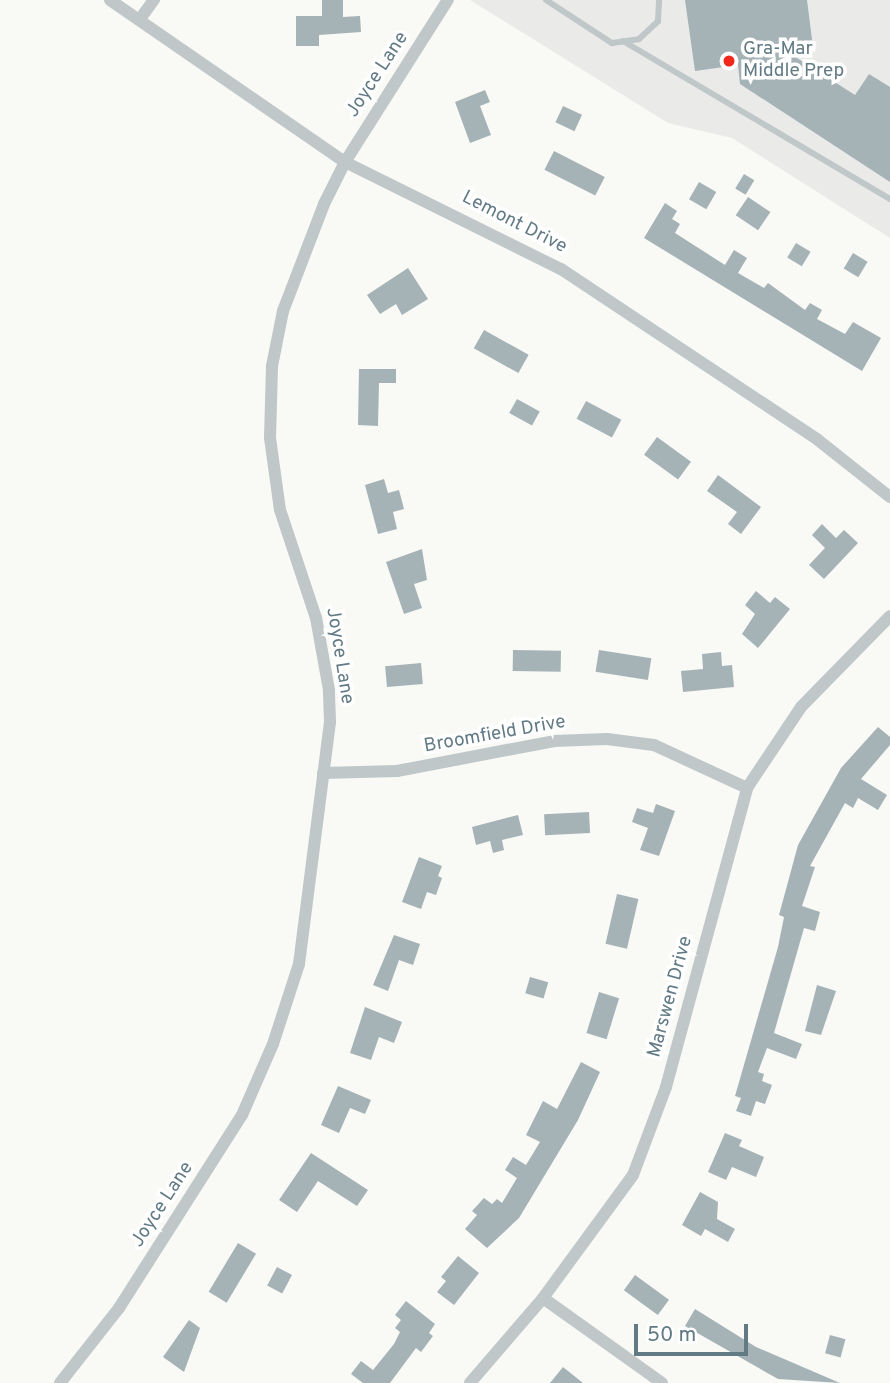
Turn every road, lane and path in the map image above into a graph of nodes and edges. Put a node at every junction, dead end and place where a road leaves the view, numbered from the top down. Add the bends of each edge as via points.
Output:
1 (110, 0) edge
2 (154, 0) edge
3 (448, 0) edge
4 (546, 0) edge
5 (659, 0) edge
6 (140, 19) junction
7 (623, 41) junction
8 (345, 162) junction
9 (890, 200) edge
10 (890, 497) edge
11 (890, 616) edge
12 (323, 773) junction
13 (747, 788) junction
14 (543, 1298) junction
15 (60, 1383) edge
16 (470, 1383) edge
17 (662, 1383) edge

1 - 6 street, Lemont Drive
2 - 6 street
3 - 8 street, Joyce Lane
4 - 7 lane via 612,43
5 - 7 lane via 658,21 639,39
6 - 8 street, Lemont Drive
7 - 9 lane
8 - 10 street, Lemont Drive via 561,269 818,440
8 - 12 street, Joyce Lane via 301,258 272,366 270,438 280,509 316,618 329,690
11 - 13 street, Marswen Drive via 801,707
12 - 13 street, Broomfield Drive via 397,771 554,741 607,739 654,745
12 - 15 street, Joyce Lane via 299,964 273,1044 242,1115 199,1185 119,1308
13 - 14 street, Marswen Drive via 650,1133 633,1175
14 - 16 street, Marswen Drive
14 - 17 street

